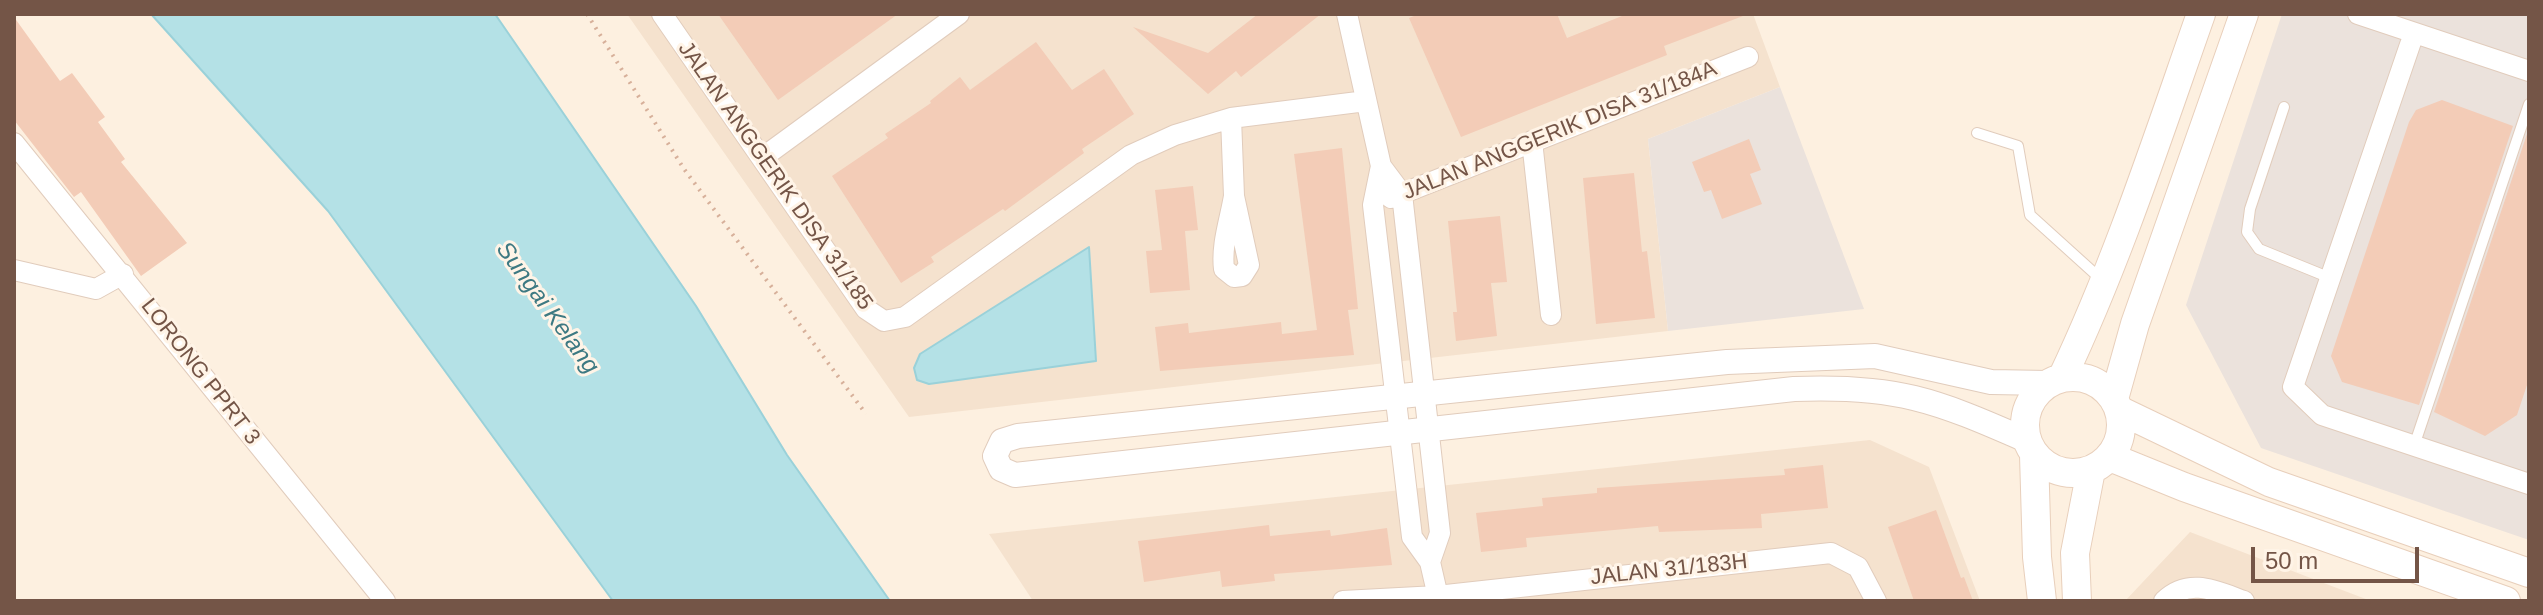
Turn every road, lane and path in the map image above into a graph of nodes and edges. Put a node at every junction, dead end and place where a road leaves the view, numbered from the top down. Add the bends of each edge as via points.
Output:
1 (587, 14) edge
2 (662, 14) edge
3 (959, 14) edge
4 (1347, 14) edge
5 (2201, 14) edge
6 (2244, 14) edge
7 (2358, 14) edge
8 (2414, 33) junction
9 (1748, 57) dead end
10 (2529, 71) edge
11 (1366, 101) junction
12 (2529, 104) edge
13 (2284, 107) dead end
14 (1231, 118) junction
15 (1977, 133) dead end
16 (1532, 141) junction
17 (14, 143) edge
18 (762, 158) junction
19 (1381, 166) junction
20 (1402, 194) junction
21 (1234, 196) dead end
22 (1373, 205) junction
23 (14, 270) edge
24 (123, 274) junction
25 (2328, 277) junction
26 (2104, 282) junction
27 (1551, 315) dead end
28 (2055, 380) junction
29 (1424, 393) junction
30 (1395, 396) junction
31 (2116, 404) junction
32 (866, 414) dead end
33 (1429, 430) junction
34 (1400, 433) junction
35 (2414, 446) junction
36 (2030, 448) junction
37 (2100, 463) junction
38 (2529, 484) edge
39 (1436, 501) junction
40 (1408, 505) junction
41 (1430, 562) junction
42 (2529, 573) edge
43 (1438, 598) edge
44 (1370, 600) edge
45 (385, 601) edge
46 (1343, 601) edge
47 (1876, 601) edge
48 (2042, 601) edge
49 (2077, 601) edge
50 (2164, 601) edge
51 (2244, 601) edge
52 (2506, 601) edge

1 - 32 path via 684,169
2 - 18 street, JALAN ANGGERIK DISA 31/185
3 - 18 street
4 - 11 street
5 - 26 main road
6 - 31 main road via 2140,309
7 - 8 street
8 - 10 street
8 - 25 street
9 - 16 street, JALAN ANGGERIK DISA 31/184A
11 - 14 street, JALAN ANGGERIK DISA 31/185
11 - 19 street
12 - 35 lane
13 - 25 lane via 2247,232 2259,249
14 - 18 street, JALAN ANGGERIK DISA 31/185 via 1131,155 895,321 884,321 866,309
14 - 21 street
15 - 26 lane via 2018,146 2030,215
16 - 20 street, JALAN ANGGERIK DISA 31/184A
16 - 27 street
17 - 24 street, LORONG PPRT 3
19 - 20 street
19 - 22 street
20 - 22 street, JALAN ANGGERIK DISA 31/184A
20 - 29 street
22 - 30 street
23 - 24 street via 96,289
24 - 45 street, LORONG PPRT 3
25 - 35 street via 2293,387 2322,415
26 - 28 main road
28 - 29 street via 1991,382 1875,356 1727,362
28 - 31 main road via 2086,378
28 - 36 main road via 2027,408
29 - 30 street
29 - 33 street
30 - 34 street
30 - 34 street via 1018,436 1002,441 995,456 1001,469 1015,475
31 - 37 main road via 2121,435
31 - 42 main road via 2269,482
33 - 34 street
33 - 36 street via 1845,387 1938,402
33 - 39 street
34 - 40 street
35 - 38 street
36 - 37 main road via 2060,472
36 - 48 main road
37 - 49 main road via 2075,553
37 - 52 main road via 2184,487
39 - 40 street
39 - 41 street via 1440,533
40 - 41 street via 1412,537
41 - 43 street
43 - 44 street, JALAN 31/183H
43 - 47 street, JALAN 31/183H via 1831,553 1858,567
44 - 46 street, JALAN 31/183H
50 - 51 street via 2182,587

